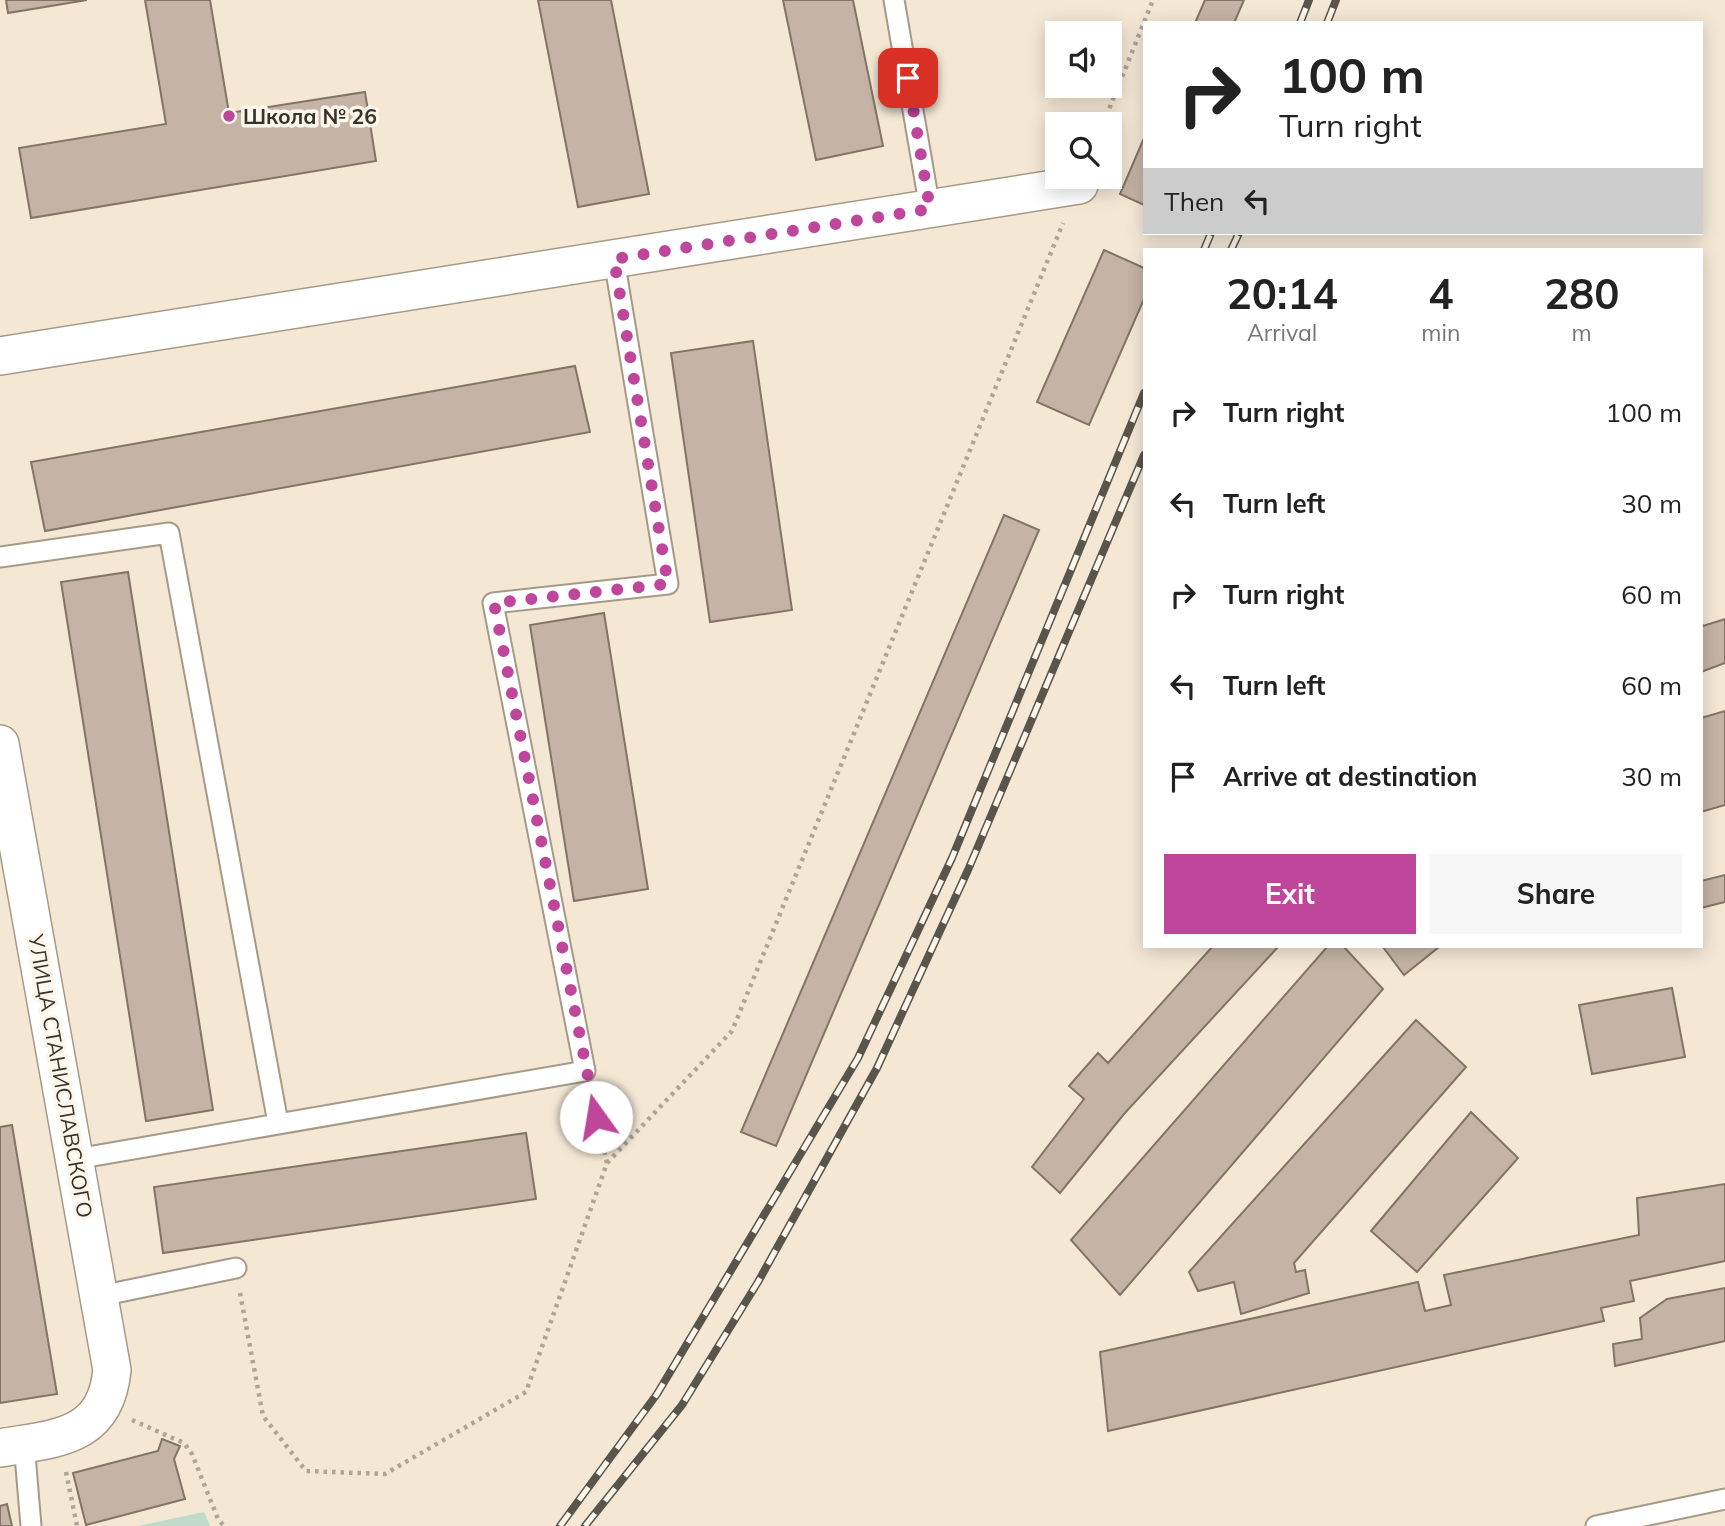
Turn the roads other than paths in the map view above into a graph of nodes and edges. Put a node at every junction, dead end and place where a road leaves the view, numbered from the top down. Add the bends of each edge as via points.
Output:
1 (894, 0) edge
2 (1054, 189) edge
3 (930, 209) junction
4 (614, 259) junction
5 (0, 356) edge
6 (0, 557) edge
7 (0, 744) edge
8 (278, 1123) junction
9 (76, 1159) junction
10 (236, 1268) road end
11 (100, 1296) junction
12 (27, 1443) edge
13 (1725, 1499) edge
14 (1626, 1523) edge
15 (31, 1526) edge
16 (1596, 1526) edge

1 - 3 lane
2 - 3 street
3 - 4 street
4 - 5 street
4 - 8 lane via 668,584 494,603 585,1071
6 - 8 lane via 169,533
7 - 9 street, УЛИЦА СТАНИСЛАВСКОГО
8 - 9 lane
9 - 11 street, УЛИЦА СТАНИСЛАВСКОГО
10 - 11 lane
11 - 12 street, УЛИЦА СТАНИСЛАВСКОГО via 112,1370 102,1407 74,1434
12 - 15 lane
13 - 14 lane
14 - 16 lane

